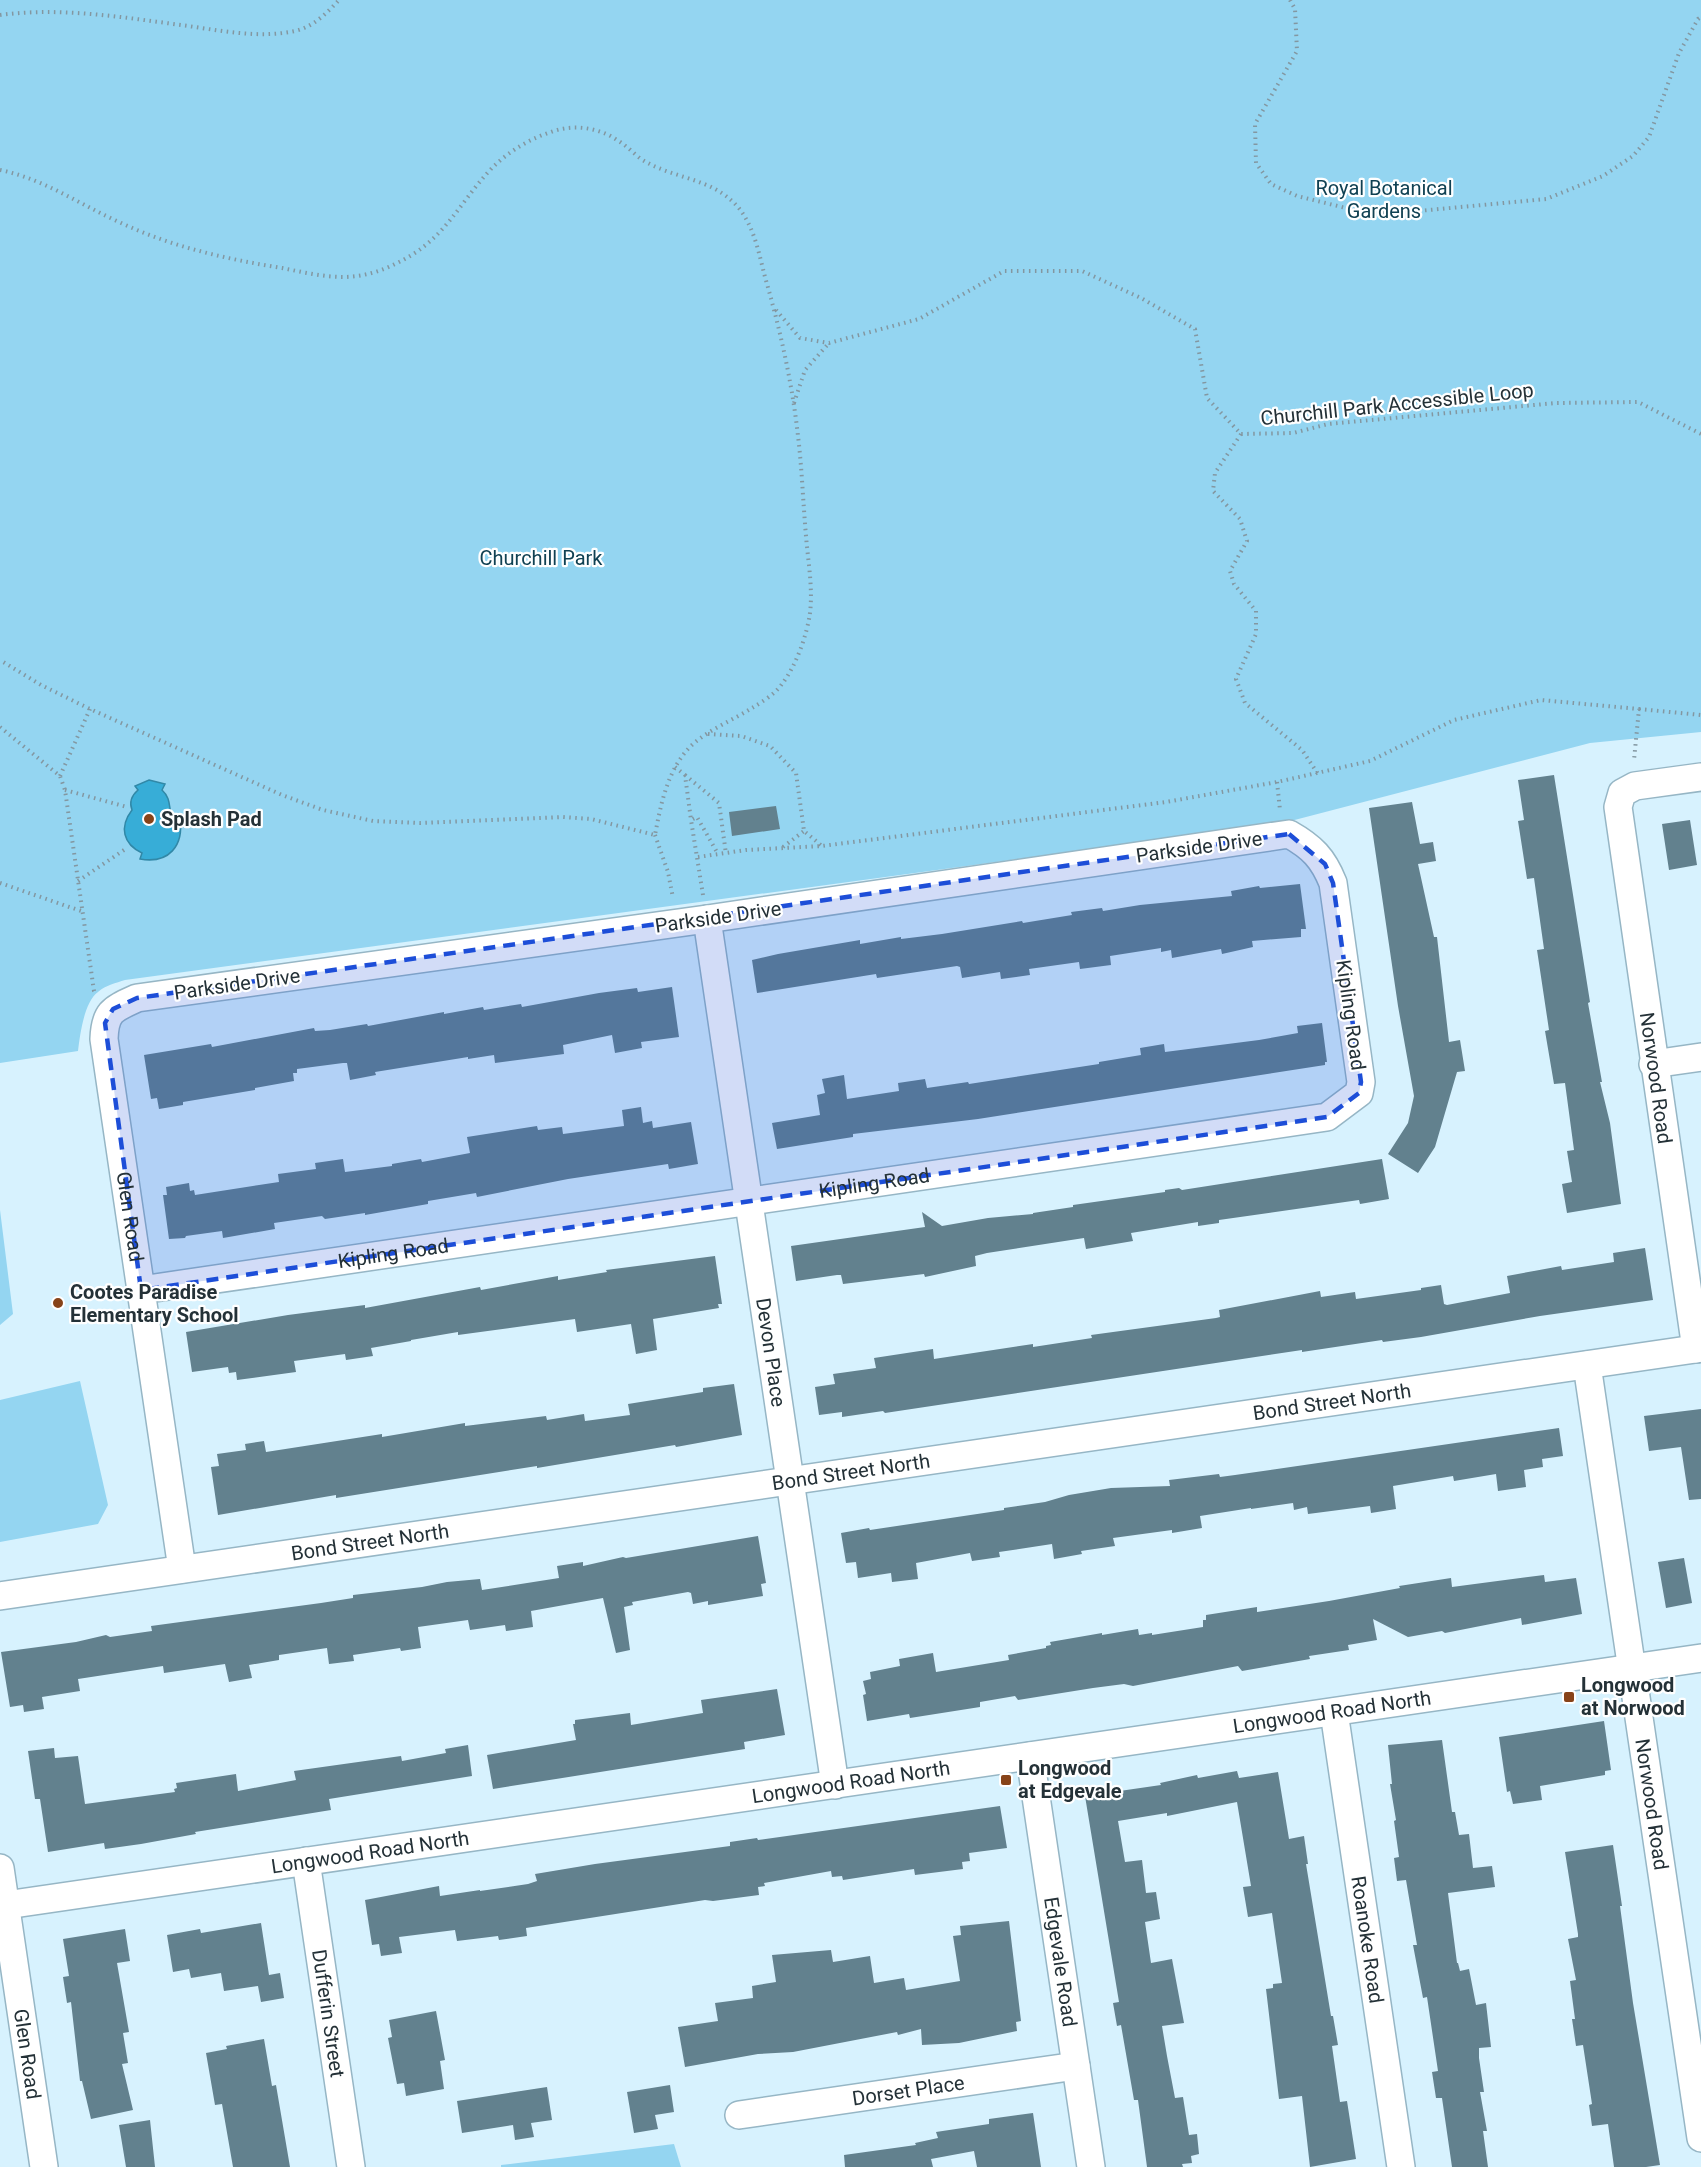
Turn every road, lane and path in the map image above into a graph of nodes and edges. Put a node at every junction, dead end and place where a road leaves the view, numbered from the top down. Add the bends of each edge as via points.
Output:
1 (339, 0) edge
2 (1290, 0) edge
3 (0, 15) edge
4 (1701, 17) edge
5 (0, 170) edge
6 (774, 308) junction
7 (829, 343) junction
8 (794, 403) junction
9 (1241, 434) junction
10 (1701, 434) edge
11 (0, 660) edge
12 (90, 709) junction
13 (1640, 709) junction
14 (1701, 715) edge
15 (0, 727) edge
16 (707, 734) junction
17 (675, 767) junction
18 (1318, 774) junction
19 (685, 775) junction
20 (60, 776) junction
21 (1701, 777) edge
22 (65, 790) junction
23 (1625, 797) junction
24 (127, 807) dead end
25 (691, 820) junction
26 (804, 831) junction
27 (655, 835) junction
28 (822, 846) junction
29 (127, 848) dead end
30 (782, 848) junction
31 (718, 854) junction
32 (726, 854) junction
33 (1318, 856) joint
34 (698, 857) junction
35 (78, 881) junction
36 (0, 883) edge
37 (81, 911) junction
38 (707, 919) junction
39 (676, 923) junction
40 (113, 1009) junction
41 (1701, 1057) edge
42 (1653, 1064) junction
43 (749, 1201) junction
44 (141, 1290) junction
45 (1698, 1348) edge
46 (1587, 1365) junction
47 (790, 1481) junction
48 (182, 1569) junction
49 (0, 1596) edge
50 (1701, 1659) edge
51 (1632, 1669) junction
52 (1334, 1712) junction
53 (1030, 1756) junction
54 (835, 1785) junction
55 (306, 1861) junction
56 (0, 1868) edge
57 (3, 1905) edge
58 (1690, 1990) edge
59 (1076, 2066) junction
60 (740, 2115) dead end
61 (1701, 2138) edge
62 (44, 2167) edge
63 (351, 2167) edge
64 (1091, 2167) edge
65 (1401, 2167) edge

1 - 3 path via 325,16 296,31 246,34 90,12 32,10
2 - 4 path via 1296,9 1297,51 1255,124 1256,163 1271,184 1297,196 1358,211 1397,213 1546,200 1603,176 1633,156 1649,137 1679,53
5 - 6 path via 28,176 160,240 213,256 323,276 362,276 402,261 436,238 495,165 518,147 555,130 589,129 616,139 660,169 702,182 736,206 756,244
6 - 7 path, Churchill Park Accessible Loop via 800,338
6 - 8 path
7 - 8 path via 805,370
7 - 9 path, Churchill Park Accessible Loop via 919,320 1004,271 1082,271 1195,329 1207,398
8 - 16 path via 810,613 782,685
9 - 10 path, Churchill Park Accessible Loop via 1293,433 1328,424 1556,403 1638,402
9 - 18 path via 1215,473 1213,491 1240,519 1247,541 1230,572 1234,584 1256,611 1256,634 1236,679 1245,703 1302,750
11 - 12 path
12 - 20 path
12 - 27 path via 323,810 373,821 420,823 563,818 612,824
13 - 14 path
13 - 18 path via 1541,700 1454,720 1370,761
13 - 23 path
15 - 20 path
16 - 17 path via 693,744
16 - 26 path via 741,736 770,746 796,773
17 - 19 path
17 - 27 path
18 - 28 path via 1166,802
19 - 25 path
19 - 32 path via 719,803
20 - 22 path
21 - 23 street
22 - 24 path
22 - 35 path
23 - 42 street, Norwood Road
25 - 31 path via 697,817
25 - 34 path
26 - 28 path
26 - 30 path
27 - 39 path via 668,872
28 - 30 path
29 - 35 path
30 - 32 path
31 - 32 path
31 - 34 path
33 - 38 street, Parkside Drive via 1289,834
33 - 43 street, Kipling Road via 1333,883 1361,1082 1359,1093 1327,1117
34 - 38 path
35 - 37 path
36 - 37 path
37 - 40 path via 94,991
38 - 39 street, Parkside Drive
38 - 43 street, Devon Place
39 - 40 street, Parkside Drive via 137,998
40 - 44 street, Glen Road via 105,1023 104,1039
41 - 42 street
42 - 45 street, Norwood Road
43 - 44 street, Kipling Road
43 - 47 street, Devon Place
44 - 48 street, Glen Road
45 - 46 street, Bond Street North
46 - 47 street, Bond Street North
46 - 51 street, Norwood Road
47 - 48 street, Bond Street North
47 - 54 street, Devon Place
48 - 49 street, Bond Street North
50 - 51 street, Longwood Road North
51 - 52 street, Longwood Road North
51 - 58 street, Norwood Road
52 - 53 street, Longwood Road North
52 - 65 street, Roanoke Road
53 - 54 street, Longwood Road North
53 - 59 street, Edgevale Road
54 - 55 street, Longwood Road North
55 - 57 street, Longwood Road North
55 - 63 street, Dufferin Street
56 - 57 street, Glen Road
57 - 62 street, Glen Road
58 - 61 street, Norwood Road
59 - 60 street, Dorset Place
59 - 64 street, Edgevale Road

